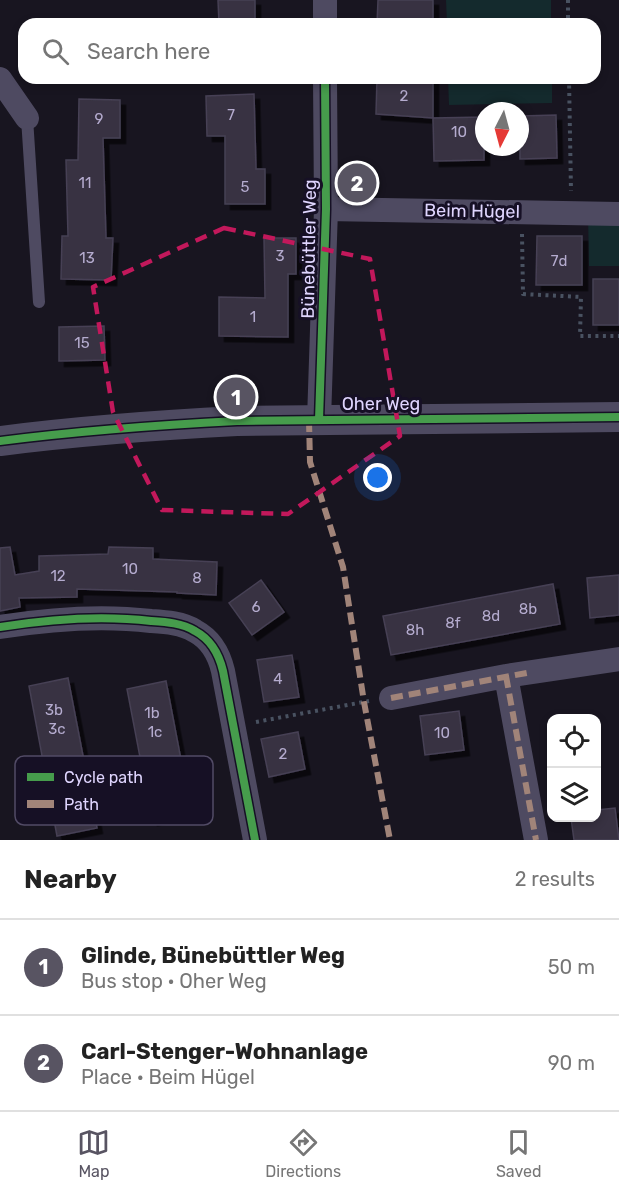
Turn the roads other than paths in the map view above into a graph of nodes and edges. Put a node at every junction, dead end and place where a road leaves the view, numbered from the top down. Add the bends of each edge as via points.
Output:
1 (325, 0) edge
2 (325, 18) edge
3 (0, 79) edge
4 (325, 84) edge
5 (27, 118) joint
6 (326, 209) junction
7 (619, 214) edge
8 (39, 302) dead end
9 (619, 417) edge
10 (319, 420) junction
11 (0, 441) edge
12 (0, 627) edge
13 (619, 658) edge
14 (506, 676) junction
15 (391, 698) road end
16 (255, 840) edge
17 (536, 840) edge

1 - 2 street
3 - 5 street
4 - 6 street, Bünebüttler Weg
5 - 8 lane
6 - 7 street, Beim Hügel
6 - 10 street, Bünebüttler Weg
9 - 10 street, Oher Weg
10 - 11 street, Oher Weg via 177,424
12 - 16 street via 106,618 171,623 198,632 212,645 221,662
13 - 14 street
14 - 15 street
14 - 17 street

